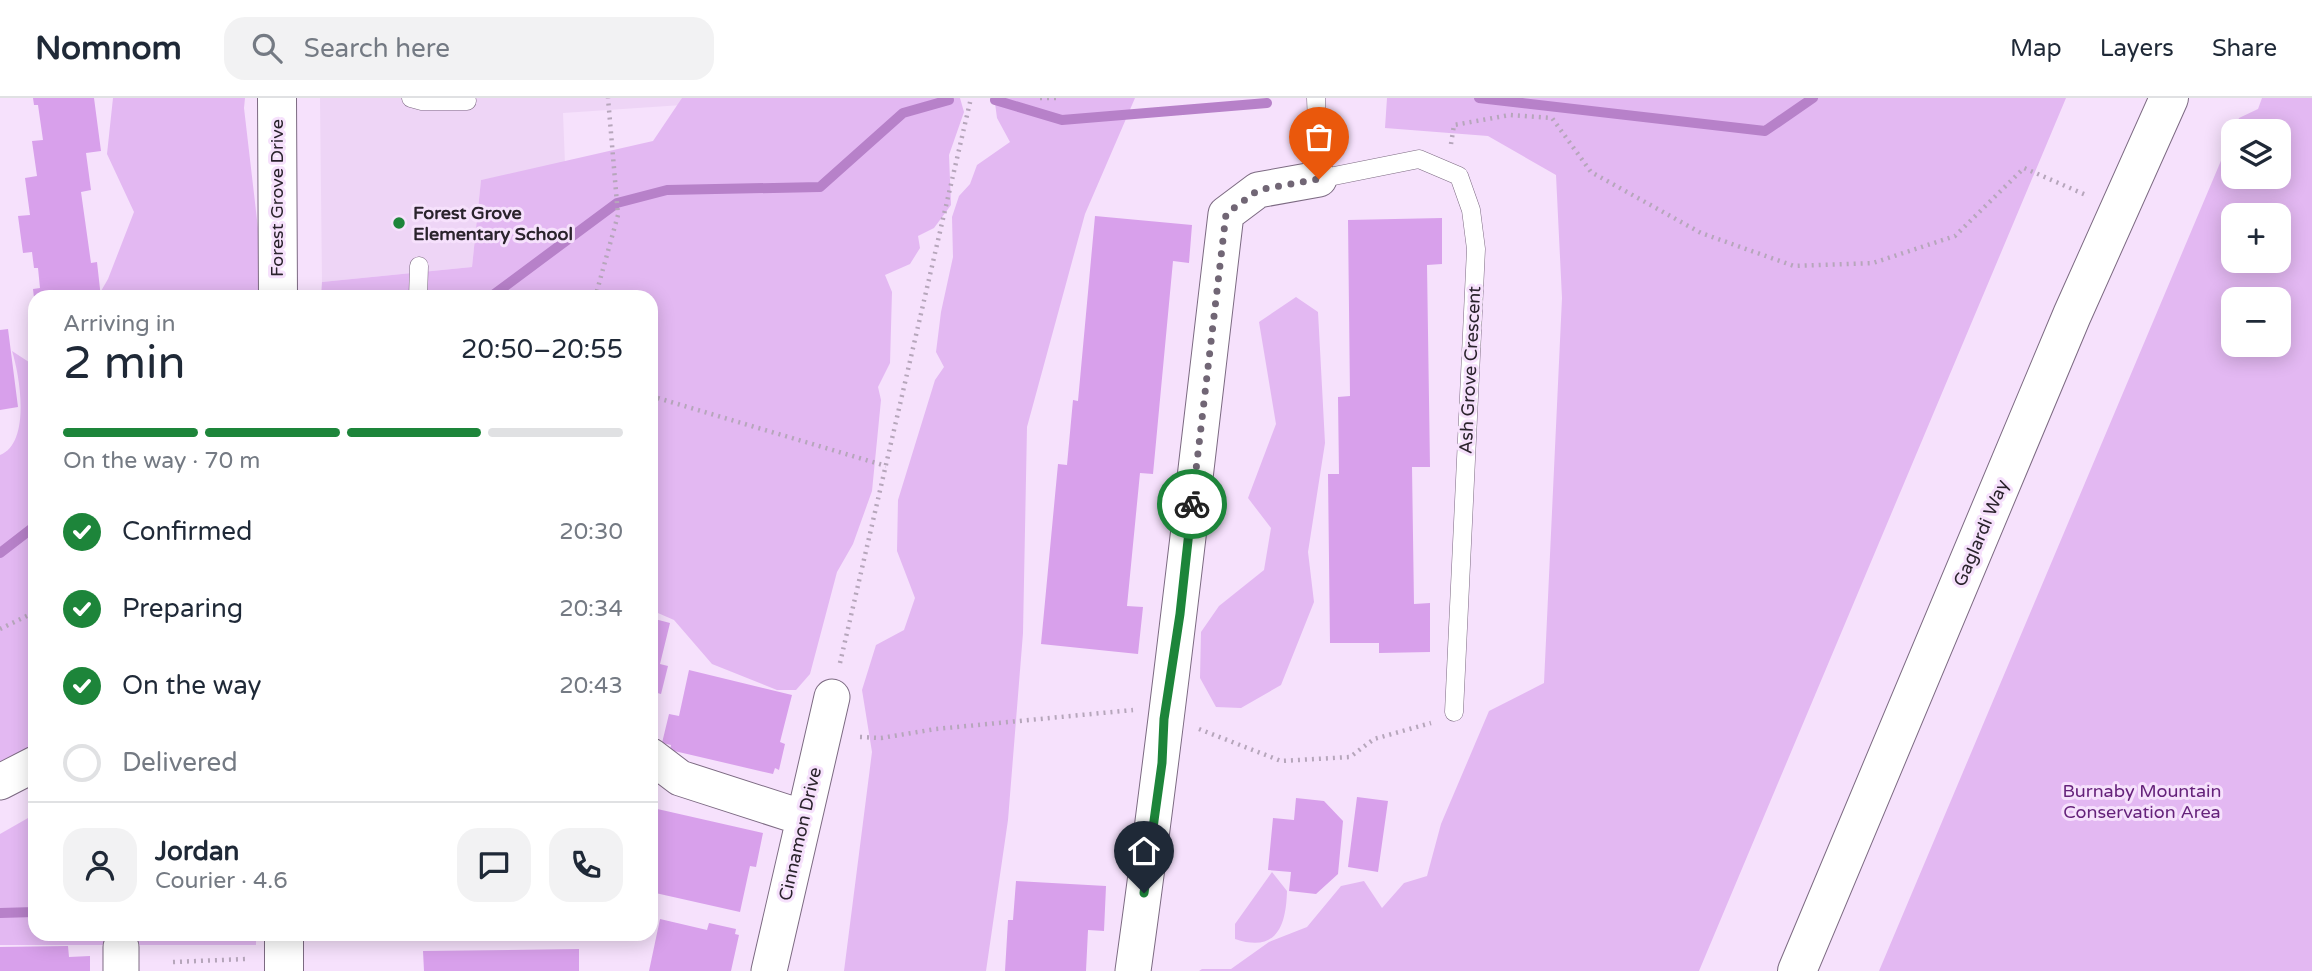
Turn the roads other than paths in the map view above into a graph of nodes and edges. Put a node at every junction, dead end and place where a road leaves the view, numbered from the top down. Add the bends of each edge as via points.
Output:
1 (276, 98) edge
2 (1316, 98) edge
3 (2169, 98) edge
4 (416, 100) edge
5 (467, 102) dead end
6 (1319, 179) junction
7 (419, 266) dead end
8 (278, 290) edge
9 (418, 290) edge
10 (832, 697) road end
11 (1454, 712) road end
12 (658, 761) edge
13 (28, 768) edge
14 (0, 782) edge
15 (804, 818) junction
16 (284, 941) edge
17 (284, 971) edge
18 (769, 971) edge
19 (1133, 971) edge
20 (1797, 971) edge

1 - 8 main road, Forest Grove Drive
2 - 6 lane
3 - 20 main road, Gaglardi Way via 2067,327
4 - 5 lane
6 - 11 lane, Ash Grove Crescent via 1419,159 1460,176 1471,210 1476,249
6 - 19 street via 1258,190 1226,214
7 - 9 lane
10 - 15 street, Cinnamon Drive
12 - 15 street via 680,778
13 - 14 street
15 - 18 street, Cinnamon Drive
16 - 17 main road

